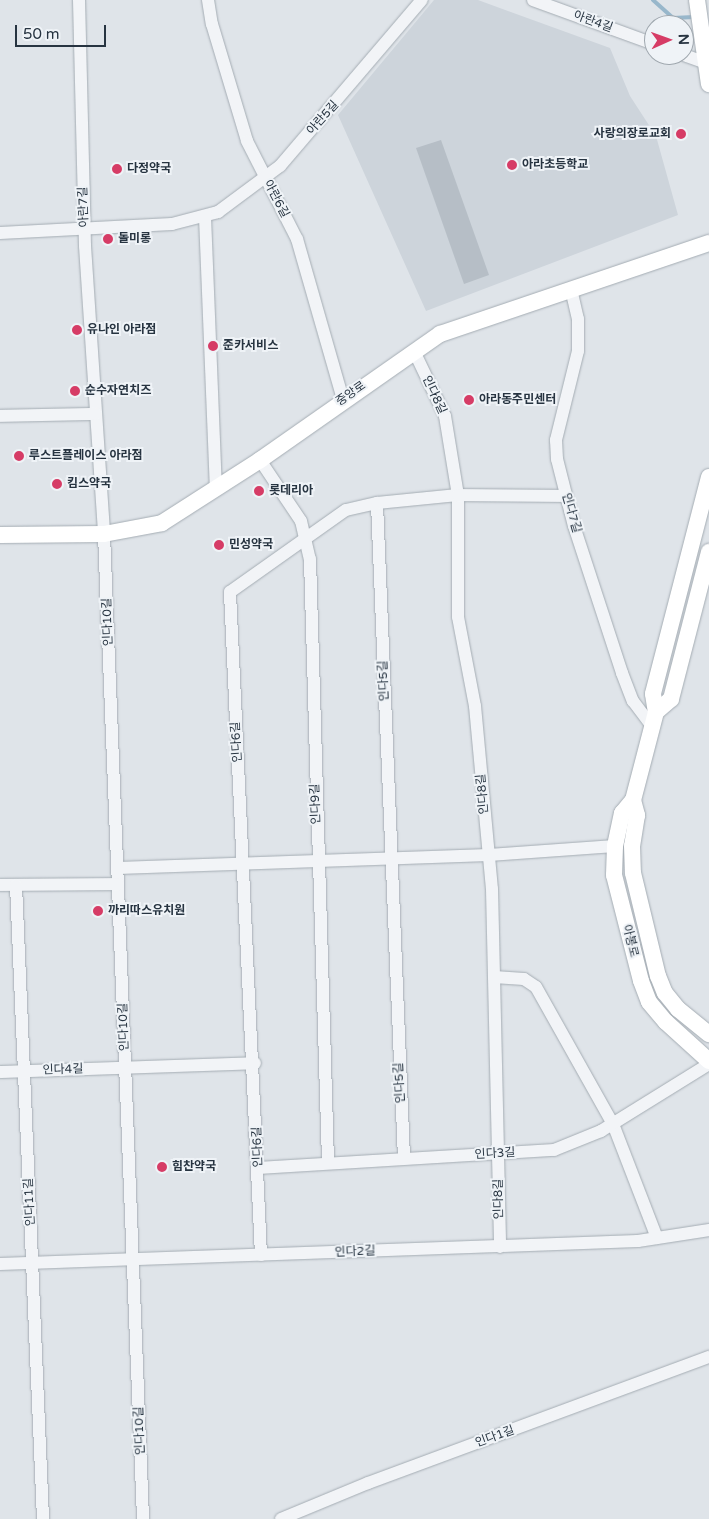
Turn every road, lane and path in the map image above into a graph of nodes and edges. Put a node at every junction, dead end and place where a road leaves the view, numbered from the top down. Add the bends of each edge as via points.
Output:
1 (79, 0) edge
2 (208, 0) edge
3 (422, 0) edge
4 (533, 0) edge
5 (697, 3) edge
6 (644, 40) edge
7 (694, 58) edge
8 (708, 63) edge
9 (709, 84) edge
10 (264, 176) junction
11 (206, 217) junction
12 (85, 230) junction
13 (0, 234) edge
14 (709, 243) edge
15 (571, 289) junction
16 (414, 351) junction
17 (343, 399) junction
18 (96, 414) junction
19 (0, 416) edge
20 (260, 460) junction
21 (709, 477) edge
22 (216, 486) junction
23 (458, 495) junction
24 (566, 496) junction
25 (377, 503) junction
26 (104, 534) junction
27 (0, 535) edge
28 (305, 537) junction
29 (709, 552) edge
30 (654, 719) junction
31 (633, 800) junction
32 (615, 846) junction
33 (489, 855) junction
34 (390, 858) junction
35 (318, 860) junction
36 (243, 863) junction
37 (118, 868) junction
38 (118, 884) junction
39 (0, 885) edge
40 (16, 885) junction
41 (494, 977) junction
42 (709, 1034) edge
43 (709, 1062) edge
44 (255, 1063) junction
45 (126, 1068) junction
46 (0, 1072) edge
47 (24, 1072) junction
48 (613, 1124) junction
49 (498, 1154) junction
50 (404, 1158) junction
51 (328, 1162) junction
52 (258, 1168) junction
53 (709, 1230) edge
54 (658, 1238) junction
55 (500, 1247) junction
56 (261, 1255) junction
57 (133, 1259) junction
58 (33, 1263) junction
59 (0, 1264) edge
60 (709, 1357) edge
61 (43, 1519) edge
62 (143, 1519) edge
63 (282, 1519) edge

1 - 12 street, 아란7길
2 - 10 street, 아란6길 via 247,141
3 - 10 street, 아란5길 via 286,159
4 - 6 street, 아란4길
5 - 8 main road
7 - 8 street
8 - 9 main road
10 - 11 street, 아란5길 via 218,212
10 - 17 street, 아란6길 via 297,239
11 - 12 street, 아란5길 via 172,224
11 - 22 street
12 - 13 street, 아란5길
12 - 18 street, 아란7길
14 - 15 main road, 중앙로
15 - 16 main road, 중앙로 via 440,334
15 - 24 street, 인다7길 via 578,319 578,351 556,440
16 - 17 main road, 중앙로
16 - 23 street, 인다8길 via 445,416
17 - 20 main road, 중앙로
18 - 19 street
18 - 26 street, 아란7길
20 - 22 main road, 중앙로
20 - 28 street, 인다9길 via 301,521
21 - 30 main road, 아봉로 via 653,694
22 - 26 main road, 중앙로 via 162,523
23 - 24 street, 인다6길
23 - 25 street, 인다6길
23 - 33 street, 인다8길 via 458,617 475,706
24 - 30 street, 인다7길 via 633,702
25 - 28 street, 인다6길 via 346,510
25 - 34 street, 인다5길
26 - 27 main road, 중앙로
26 - 37 street, 인다10길
28 - 35 street, 인다9길 via 310,559
28 - 36 street, 인다6길 via 230,592
29 - 30 main road, 아봉로 via 671,699
30 - 31 main road, 아봉로
31 - 32 main road, 아봉로 via 622,813
31 - 42 main road, 아봉로 via 637,815 632,873 658,976 665,993 678,1009
32 - 33 street
32 - 43 main road, 아봉로 via 614,875 649,1002
33 - 34 street
33 - 41 street, 인다8길
34 - 35 street
34 - 50 street, 인다5길
35 - 36 street
35 - 51 street, 인다9길
36 - 37 street
36 - 44 street, 인다6길
37 - 38 street, 인다10길
38 - 40 street
38 - 45 street, 인다10길
39 - 40 street
40 - 47 street, 인다11길
41 - 48 street via 524,979 536,987
41 - 49 street, 인다8길
43 - 48 street, 인다3길
44 - 45 street, 인다4길
44 - 52 street, 인다6길
45 - 47 street, 인다4길
45 - 57 street, 인다10길
46 - 47 street, 인다4길
47 - 58 street, 인다11길
48 - 49 street, 인다3길 via 554,1150
48 - 54 street
49 - 50 street, 인다3길
49 - 55 street, 인다8길
50 - 51 street, 인다3길
51 - 52 street, 인다3길
52 - 56 street, 인다6길
53 - 54 street, 인다2길
54 - 55 street, 인다2길
55 - 56 street, 인다2길
56 - 57 street, 인다2길
57 - 58 street, 인다2길
57 - 62 street, 인다10길
58 - 59 street, 인다2길
58 - 61 street, 인다11길
60 - 63 street, 인다1길 via 368,1483

